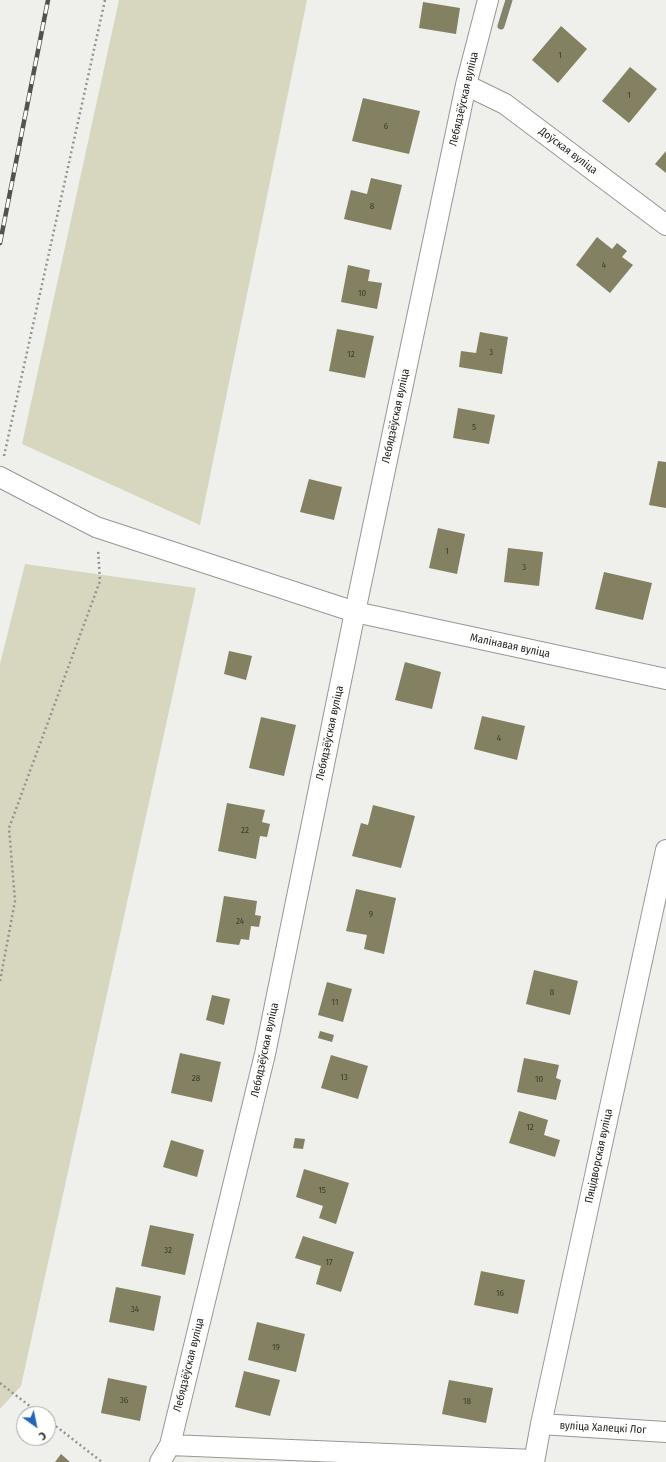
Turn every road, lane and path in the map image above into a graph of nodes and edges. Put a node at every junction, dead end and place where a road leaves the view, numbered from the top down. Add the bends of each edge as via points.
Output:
1 (105, 0) edge
2 (488, 0) edge
3 (466, 85) junction
4 (666, 225) edge
5 (4, 457) dead end
6 (0, 477) edge
7 (96, 527) junction
8 (355, 612) junction
9 (666, 679) edge
10 (666, 850) edge
11 (0, 981) edge
12 (0, 1383) edge
13 (30, 1406) edge
14 (541, 1424) junction
15 (56, 1426) edge
16 (666, 1432) edge
17 (165, 1454) edge
18 (534, 1461) edge
19 (102, 1462) edge

1 - 5 path
2 - 3 street, Лебядзёўская вуліца
3 - 4 street, Доўская вуліца via 505,104
3 - 8 street, Лебядзёўская вуліца
6 - 7 street, Малінавая вуліца
7 - 8 street, Малінавая вуліца
7 - 11 path via 100,581 9,828 15,902
8 - 9 street, Малінавая вуліца
8 - 17 street, Лебядзёўская вуліца via 265,1054
10 - 14 street, Пяцідворская вуліца
12 - 13 path
14 - 16 street, вуліца Халецкі Лог
14 - 18 street, Пяцідворская вуліца
15 - 19 path
17 - 18 street

